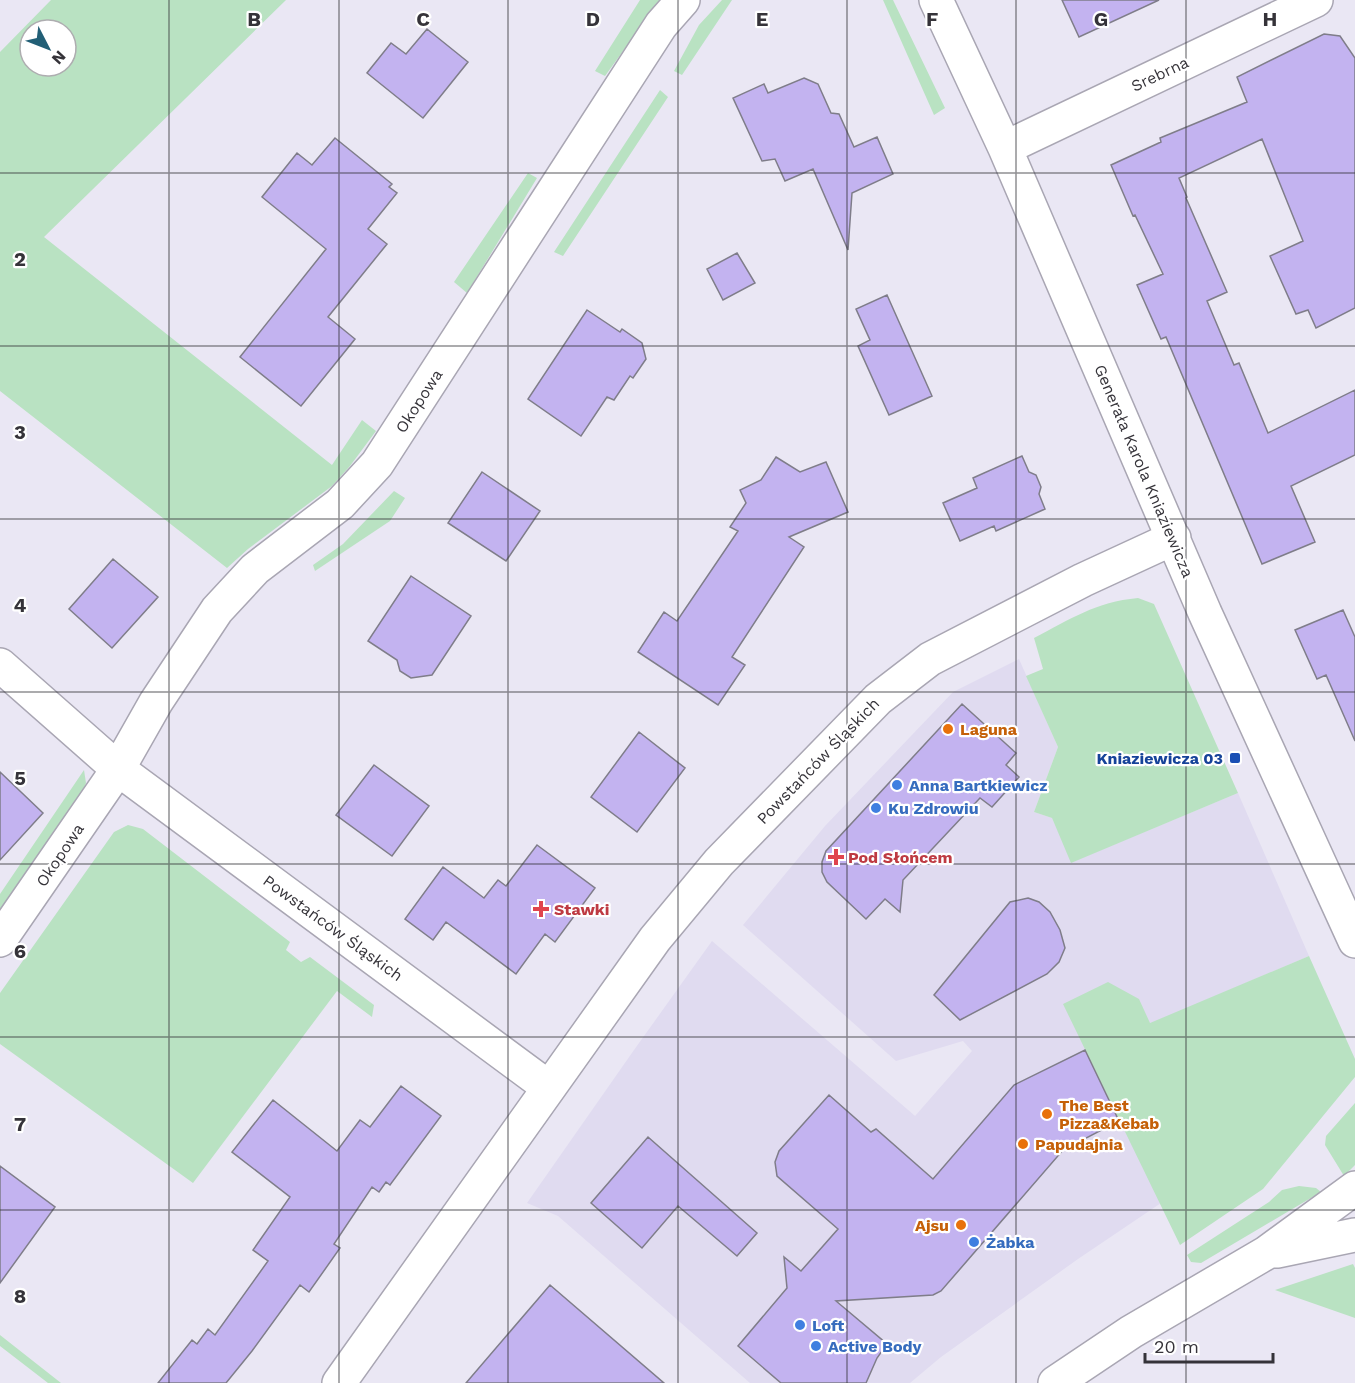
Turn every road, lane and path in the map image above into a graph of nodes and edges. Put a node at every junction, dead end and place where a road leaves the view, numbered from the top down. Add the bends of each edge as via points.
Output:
1 (683, 0) edge
2 (936, 0) edge
3 (1316, 0) edge
4 (1005, 148) junction
5 (1174, 538) junction
6 (0, 665) edge
7 (118, 769) junction
8 (0, 940) edge
9 (1355, 941) edge
10 (548, 1087) junction
11 (1355, 1188) edge
12 (1355, 1235) edge
13 (1266, 1253) junction
14 (339, 1383) edge
15 (1054, 1383) edge

1 - 7 street, Okopowa via 661,25 377,464 340,504 265,560 225,599 156,702
2 - 4 street, Generała Karola Kniaziewicza
3 - 4 street, Srebrna
4 - 5 street, Generała Karola Kniaziewicza
5 - 9 street, Generała Karola Kniaziewicza
5 - 10 street, Powstańców Śląskich via 930,659 878,699 719,862 655,939
6 - 7 street
7 - 8 street, Okopowa
7 - 10 street, Powstańców Śląskich
10 - 14 street, Powstańców Śląskich
11 - 13 street
12 - 13 street
13 - 15 street via 1131,1332

